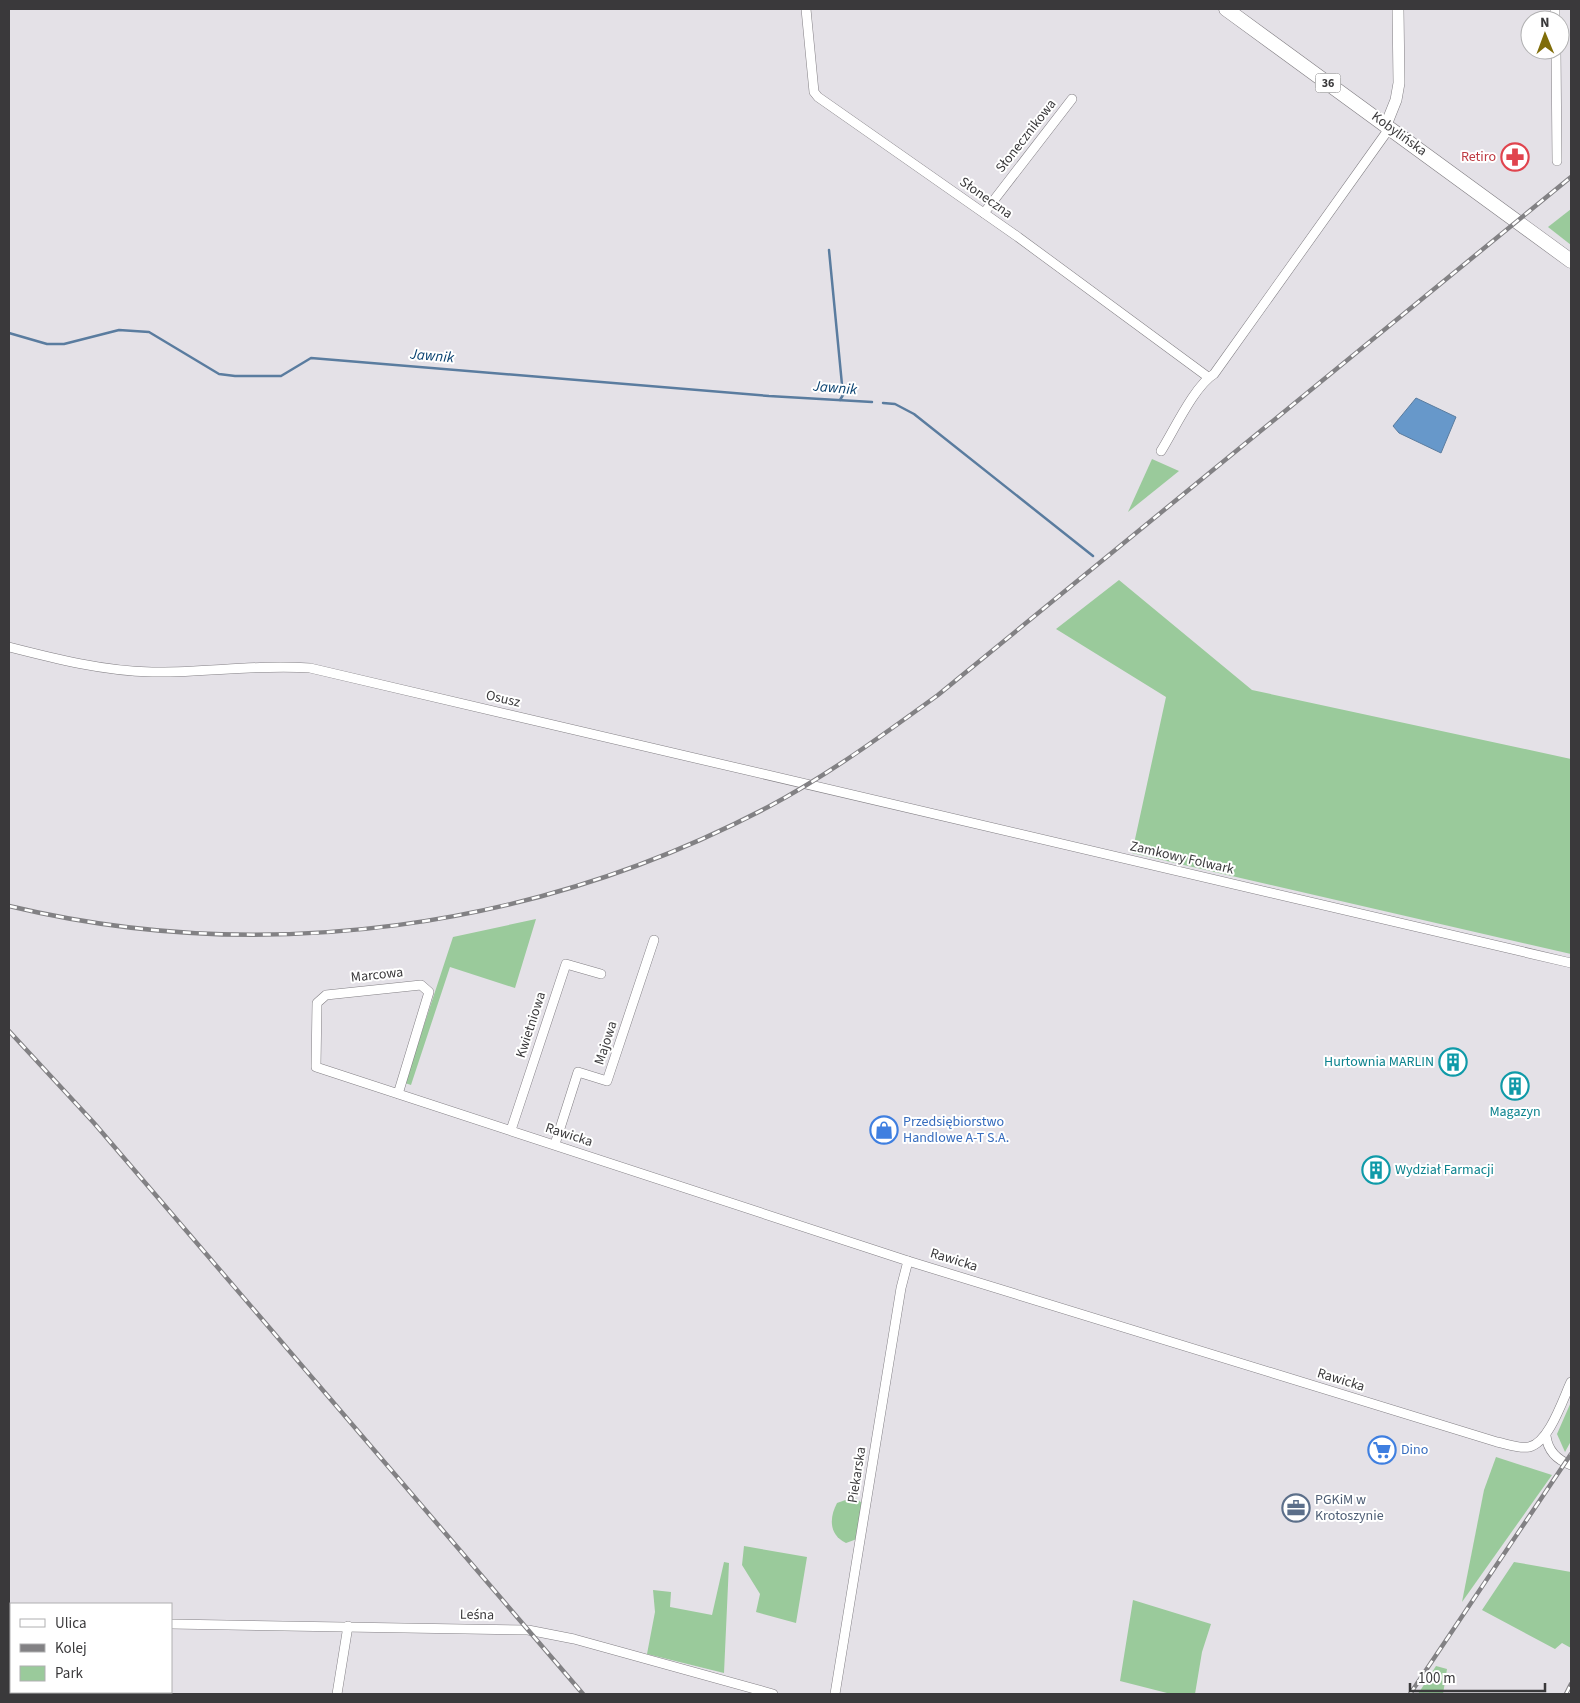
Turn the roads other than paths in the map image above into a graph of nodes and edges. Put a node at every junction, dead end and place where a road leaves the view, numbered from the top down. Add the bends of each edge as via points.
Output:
1 (806, 9) edge
2 (1226, 9) edge
3 (1398, 9) edge
4 (1556, 60) edge
5 (1072, 99) dead end
6 (1386, 125) junction
7 (1557, 161) dead end
8 (984, 213) junction
9 (1571, 260) edge
10 (1208, 377) junction
11 (1161, 452) dead end
12 (9, 647) edge
13 (786, 779) joint
14 (654, 940) dead end
15 (1571, 963) edge
16 (601, 974) dead end
17 (316, 1067) joint
18 (398, 1094) junction
19 (511, 1130) junction
20 (554, 1144) junction
21 (908, 1261) junction
22 (1571, 1382) edge
23 (1546, 1436) junction
24 (1571, 1465) edge
25 (172, 1624) edge
26 (348, 1626) junction
27 (337, 1694) edge
28 (773, 1694) edge
29 (835, 1694) edge

1 - 8 street, Słoneczna via 814,92 818,97
2 - 6 main road, Kobylińska / 36
3 - 6 street via 1399,83
4 - 7 street
5 - 8 street, Słonecznikowa
6 - 9 main road, Kobylińska / 36
6 - 10 street via 1386,133 1214,374
8 - 10 street, Słoneczna
10 - 11 street
12 - 13 street, Osusz via 77,664 138,671 275,666 316,670
13 - 15 street, Zamkowy Folwark
14 - 20 street, Majowa via 607,1081 578,1072
16 - 19 street, Kwietniowa via 566,964
17 - 18 street, Rawicka
17 - 18 street, Marcowa via 317,1003 326,995 422,985 429,992
18 - 19 street, Rawicka
19 - 20 street, Rawicka
20 - 21 street, Rawicka
21 - 23 street, Rawicka via 1497,1442 1531,1447
21 - 29 street, Piekarska
22 - 23 street
23 - 24 street via 1552,1454
25 - 26 street, Leśna
26 - 27 street
26 - 28 street, Leśna via 548,1633

